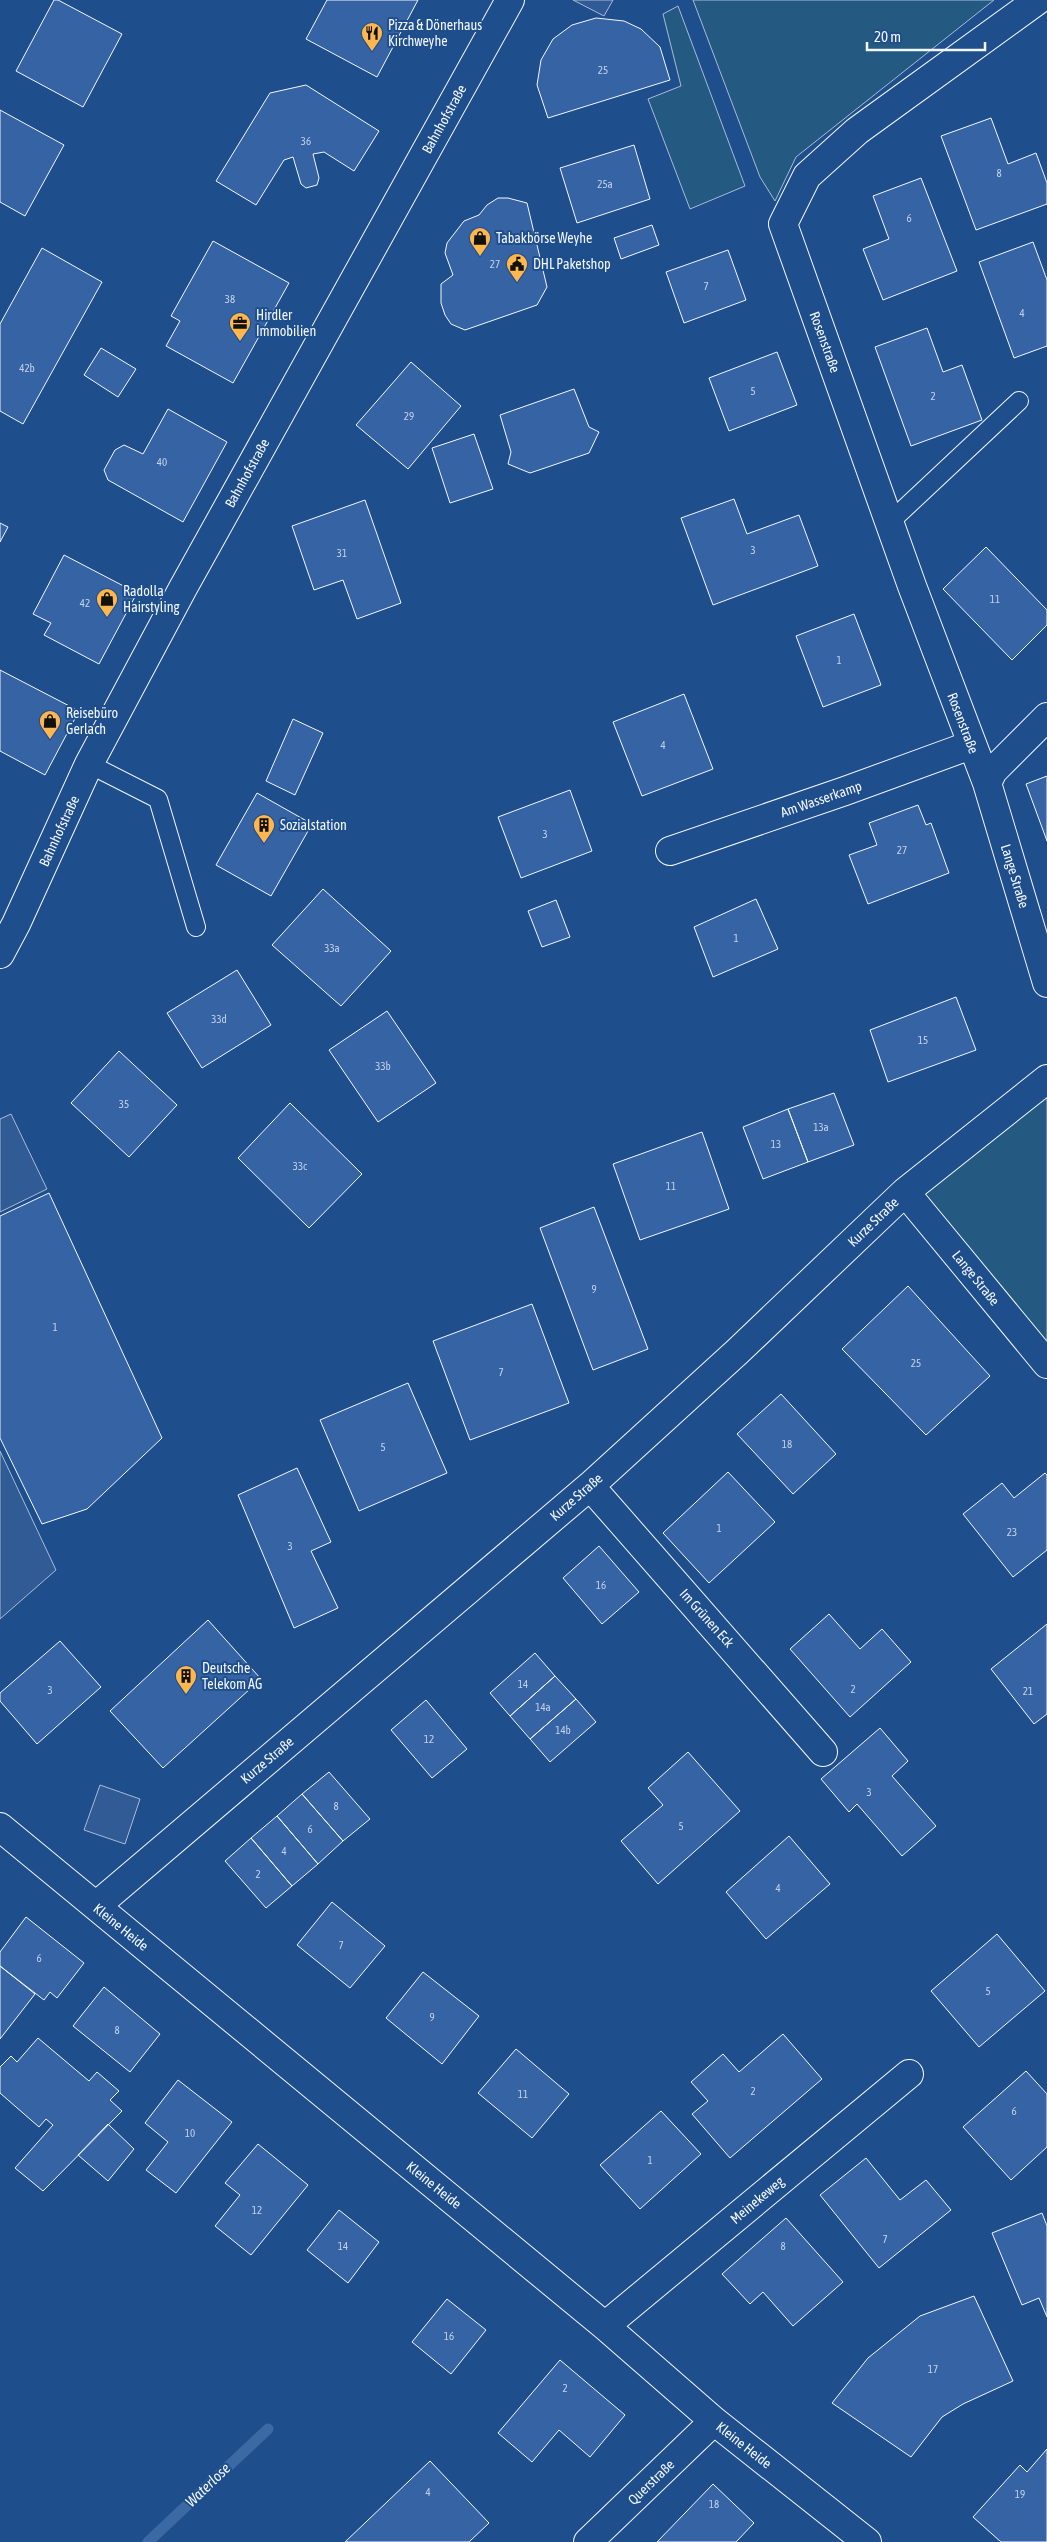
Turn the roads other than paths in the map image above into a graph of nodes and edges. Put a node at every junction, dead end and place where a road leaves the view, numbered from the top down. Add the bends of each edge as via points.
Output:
1 (510, 0) edge
2 (1038, 0) edge
3 (1019, 401) dead end
4 (890, 522) junction
5 (1047, 717) edge
6 (970, 744) junction
7 (89, 764) junction
8 (990, 777) junction
9 (670, 851) dead end
10 (196, 927) dead end
11 (0, 954) edge
12 (1047, 983) edge
13 (1047, 1079) edge
14 (905, 1192) junction
15 (1047, 1364) edge
16 (590, 1486) junction
17 (823, 1752) dead end
18 (0, 1827) edge
19 (96, 1906) junction
20 (909, 2074) dead end
21 (605, 2326) junction
22 (714, 2421) junction
23 (588, 2542) edge
24 (867, 2542) edge

1 - 7 street, Bahnhofstraße via 183,588
2 - 4 street, Rosenstraße via 857,131 807,176 783,224
3 - 4 lane
4 - 6 street, Rosenstraße
5 - 8 street
6 - 8 street, Rosenstraße
6 - 9 street, Am Wasserkamp
7 - 10 lane via 158,799
7 - 11 street, Bahnhofstraße
8 - 12 street, Lange Straße
13 - 14 street, Kurze Straße
14 - 15 street, Lange Straße
14 - 16 street, Kurze Straße
16 - 17 street, Im Grünen Eck
16 - 19 street, Kurze Straße
18 - 19 street, Kleine Heide
19 - 21 street, Kleine Heide
20 - 21 street, Meinekeweg
21 - 22 street, Kleine Heide
22 - 23 street, Querstraße
22 - 24 street, Kleine Heide

